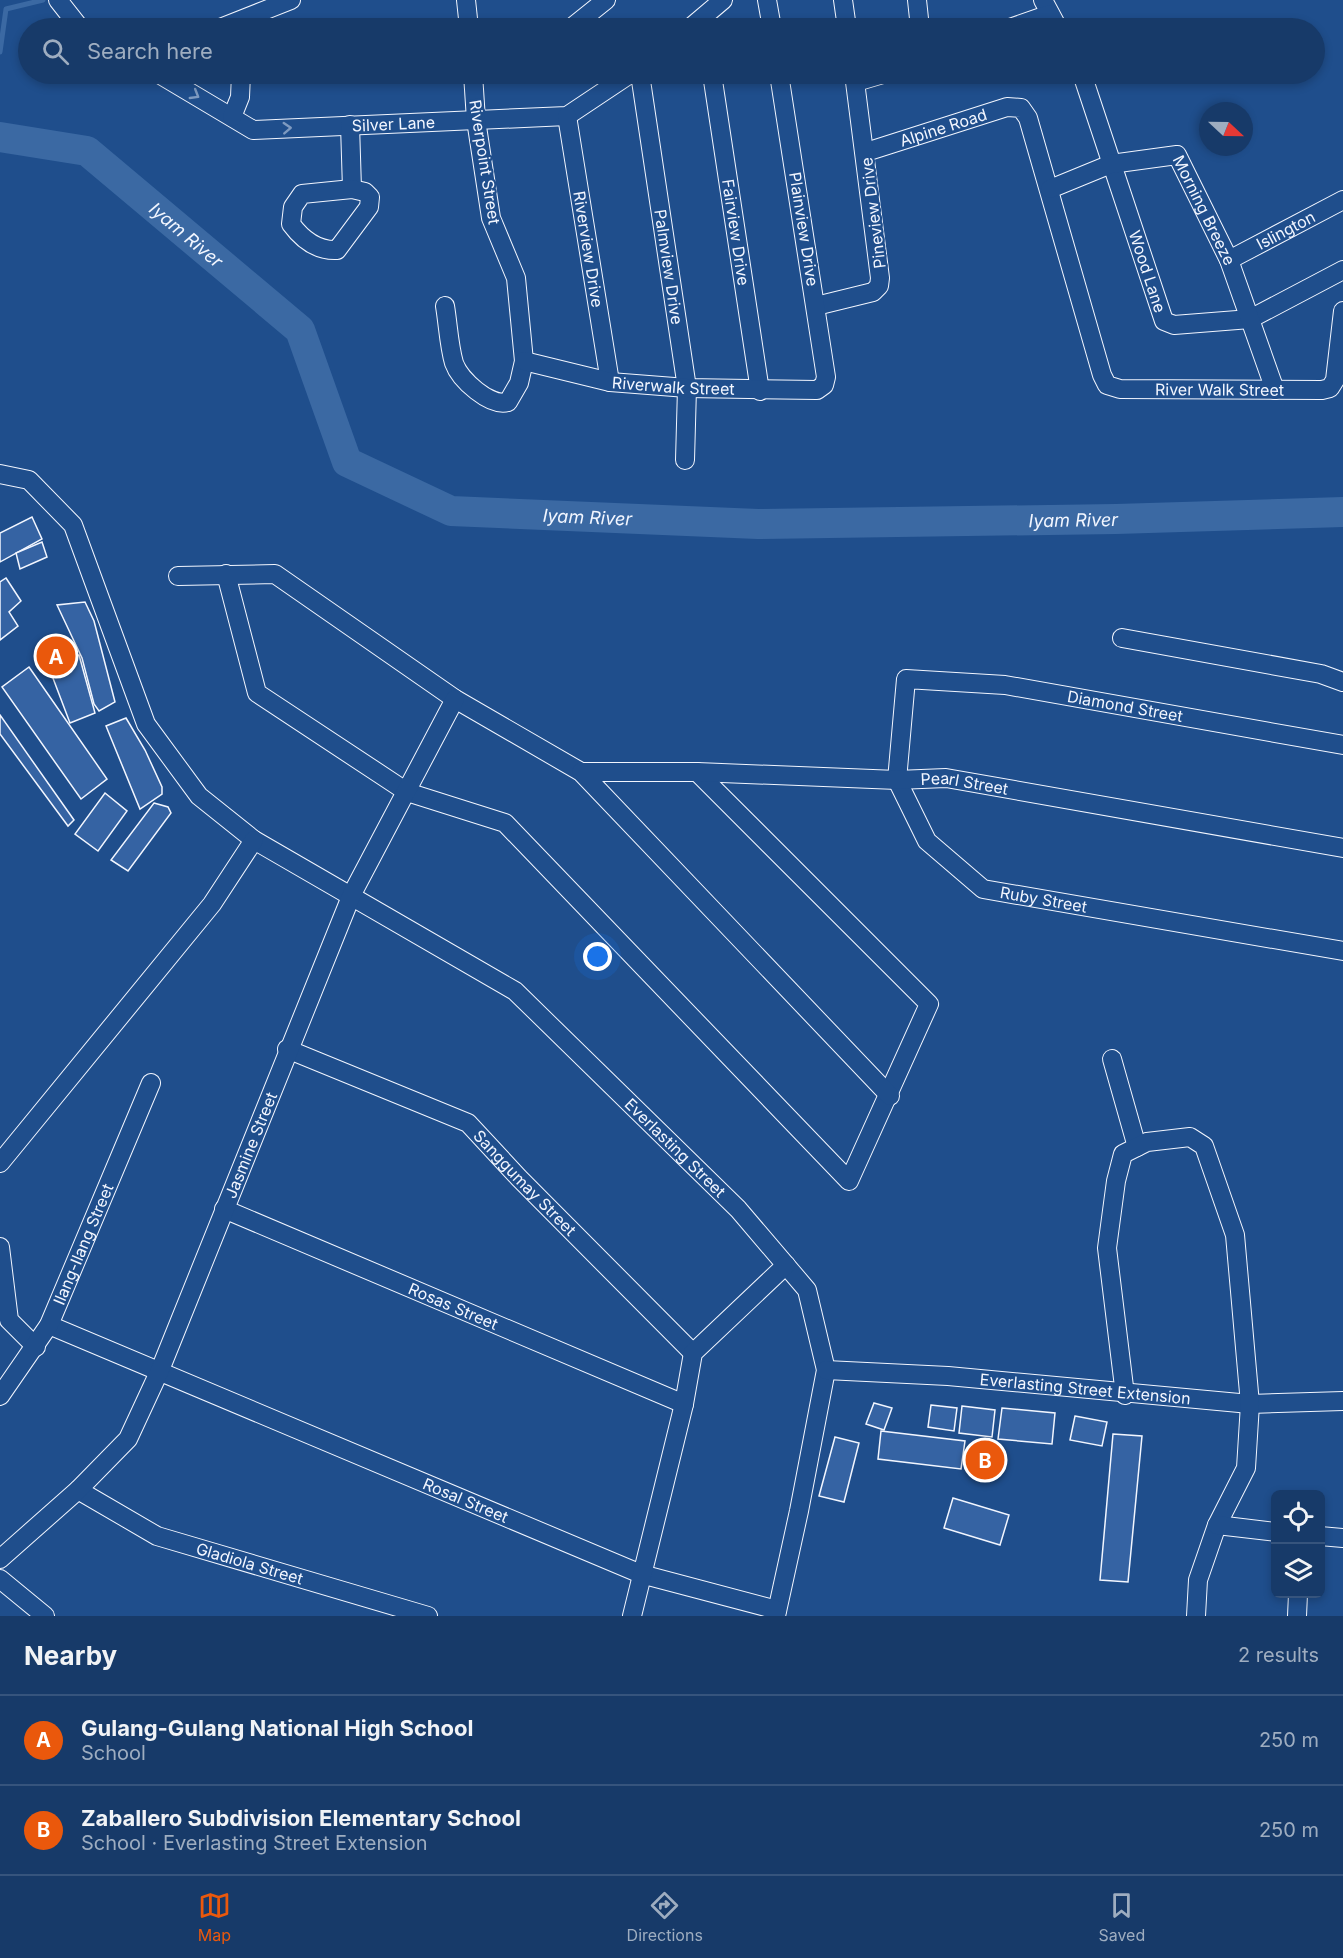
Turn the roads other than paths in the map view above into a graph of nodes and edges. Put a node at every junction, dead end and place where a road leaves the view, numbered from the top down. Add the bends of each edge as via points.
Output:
1 (58, 0) edge
2 (291, 0) edge
3 (466, 0) edge
4 (606, 0) edge
5 (723, 0) edge
6 (767, 0) edge
7 (843, 0) edge
8 (917, 0) edge
9 (72, 18) edge
10 (245, 18) edge
11 (468, 18) edge
12 (584, 18) edge
13 (709, 18) edge
14 (770, 18) edge
15 (846, 18) edge
16 (919, 18) edge
17 (176, 84) edge
18 (241, 84) edge
19 (473, 84) edge
20 (615, 84) edge
21 (641, 84) edge
22 (714, 84) edge
23 (781, 84) edge
24 (856, 84) edge
25 (1085, 84) edge
26 (567, 116) junction
27 (232, 117) junction
28 (476, 120) junction
29 (350, 125) junction
30 (866, 152) junction
31 (1111, 164) junction
32 (352, 189) dead end
33 (1050, 189) junction
34 (1343, 200) edge
35 (1229, 260) junction
36 (1343, 270) edge
37 (445, 306) dead end
38 (816, 306) junction
39 (1343, 311) edge
40 (1250, 320) junction
41 (524, 361) junction
42 (610, 382) junction
43 (824, 385) joint
44 (687, 388) junction
45 (1275, 390) junction
46 (760, 391) junction
47 (685, 460) dead end
48 (0, 474) edge
49 (226, 574) junction
50 (178, 576) dead end
51 (1122, 638) dead end
52 (1343, 682) edge
53 (455, 699) junction
54 (1343, 745) edge
55 (581, 772) junction
56 (697, 772) junction
57 (897, 780) junction
58 (407, 792) junction
59 (254, 840) junction
60 (1343, 848) edge
61 (352, 894) junction
62 (1343, 950) edge
63 (287, 1049) junction
64 (1112, 1059) dead end
65 (151, 1083) dead end
66 (890, 1096) junction
67 (1137, 1147) junction
68 (0, 1163) edge
69 (224, 1209) junction
70 (0, 1247) edge
71 (786, 1264) junction
72 (49, 1325) junction
73 (36, 1347) junction
74 (693, 1353) junction
75 (160, 1370) junction
76 (826, 1370) junction
77 (1125, 1395) junction
78 (0, 1396) edge
79 (1343, 1401) edge
80 (684, 1404) junction
81 (1250, 1404) junction
82 (78, 1490) junction
83 (1217, 1526) junction
84 (1271, 1532) edge
85 (1325, 1536) edge
86 (1343, 1538) edge
87 (0, 1559) edge
88 (641, 1574) junction
89 (0, 1579) edge
90 (1298, 1598) edge
91 (776, 1613) edge
92 (45, 1616) edge
93 (428, 1616) edge
94 (632, 1616) edge
95 (1196, 1616) edge
96 (1297, 1616) edge

1 - 9 street
2 - 10 street
3 - 11 street
4 - 12 street
5 - 13 street
6 - 14 street
7 - 15 street
8 - 16 street
17 -> 27 street, Silver Lane
18 - 27 street
19 - 28 street, Riverpoint Street
20 - 26 street
21 - 44 street, Palmview Drive
22 - 46 street, Fairview Drive
23 - 38 street, Plainview Drive
24 - 30 street, Pineview Drive
25 - 31 street, Wood Lane
26 - 28 street, Silver Lane
26 - 42 street, Riverview Drive
27 -> 29 street, Silver Lane via 253,130
28 - 29 street, Silver Lane
28 - 41 street, Riverpoint Street via 491,219 516,278
29 - 32 street
30 - 33 street, Alpine Road via 1008,106 1021,108 1028,118
30 - 38 street, Pineview Drive via 879,286 873,292
31 - 33 street, Morning Breeze
31 - 35 street, Morning Breeze via 1177,155
31 - 40 street, Wood Lane via 1164,321 1174,325
33 - 45 street, River Walk Street via 1107,385 1120,389
34 - 35 street, Islington
35 - 40 street, Morning Breeze
36 - 40 street, Wood Lane
37 - 41 street, Riverpoint Street via 455,365 483,398 500,404 508,402 519,383
38 - 43 street, Plainview Drive
39 - 45 street, River Walk Street via 1335,380 1330,388
40 - 45 street, Morning Breeze
41 - 42 street, Riverwalk Street
42 - 44 street, Riverwalk Street
43 - 46 street, Riverwalk Street via 817,390
44 - 46 street, Riverwalk Street
44 - 47 street, Palmview Drive
48 - 59 street, Everlasting Street via 28,480 74,525 146,724 199,796
49 - 50 street
49 - 53 street via 275,574
49 - 58 street via 257,693
51 - 52 street via 1321,674
53 - 55 street
53 - 58 street, Jasmine Street
54 - 57 street, Diamond Street via 1005,685 906,679
55 - 56 street, Pearl Street
55 - 66 street
56 - 57 street, Pearl Street
56 - 66 street via 929,1004
57 - 60 street, Pearl Street via 946,778
57 - 62 street, Ruby Street via 927,841 983,889
58 - 61 street, Jasmine Street
58 - 66 street via 505,823 849,1181
59 - 61 street, Everlasting Street
59 - 68 street via 198,922
61 - 63 street, Jasmine Street
61 - 71 street, Everlasting Street via 515,991 738,1209
63 - 69 street, Jasmine Street
63 - 74 street, Sanggumay Street via 468,1123
64 - 67 street
65 - 72 street, Ilang-Ilang Street
67 - 77 street via 1123,1154 1107,1248
67 - 81 street via 1147,1142 1190,1137 1204,1146 1235,1235
69 - 75 street, Jasmine Street
69 - 80 street, Rosas Street
70 - 73 street via 9,1320
71 - 74 street
71 - 76 street, Everlasting Street via 807,1290
72 - 73 street, Ilang-Ilang Street
72 - 75 street, Rosal Street
73 - 78 street, Ilang-Ilang Street
74 - 80 street
75 - 82 street, Jasmine Street via 128,1439
75 - 88 street, Rosal Street
76 - 77 street, Everlasting Street Extension via 948,1376
76 - 91 street, Everlasting Street
77 - 81 street, Everlasting Street Extension
79 - 81 street, Everlasting Street Extension
80 - 88 street
81 - 83 street via 1246,1468
82 - 87 street, Jasmine Street
82 - 93 street, Gladiola Street via 157,1536
83 - 84 street
83 - 95 street via 1198,1580
85 - 86 street
88 - 91 street, Rosal Street
88 - 94 street
89 - 92 street
90 - 96 street

